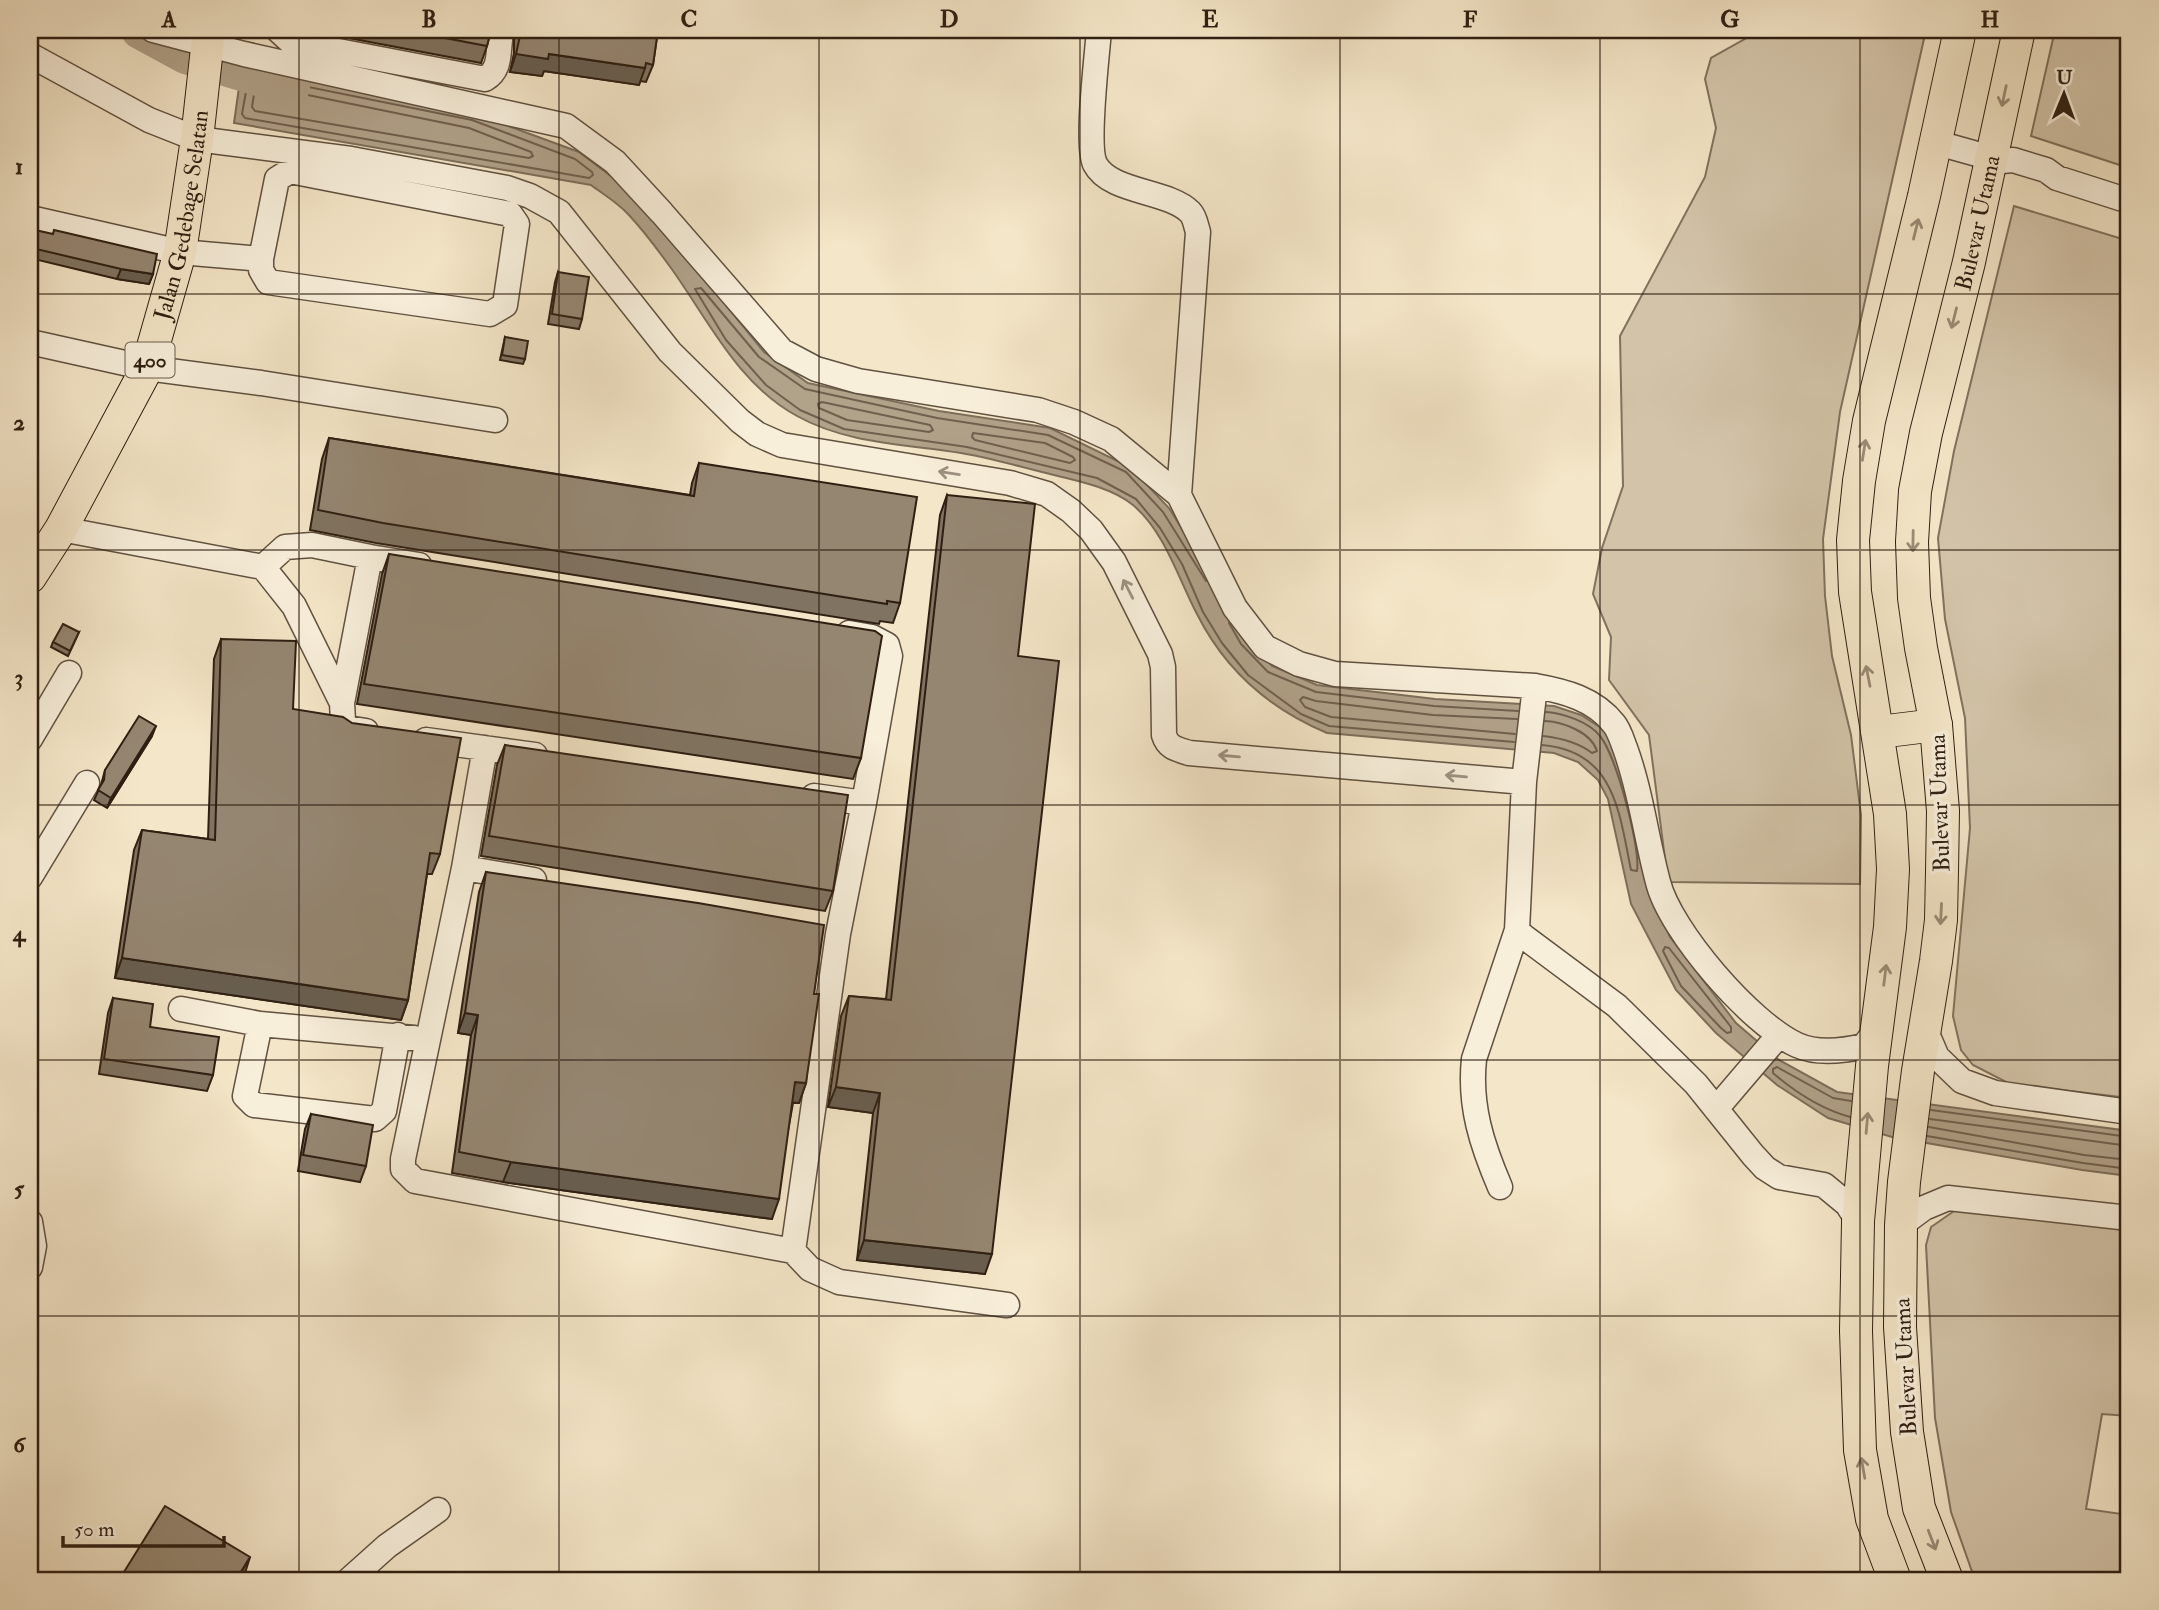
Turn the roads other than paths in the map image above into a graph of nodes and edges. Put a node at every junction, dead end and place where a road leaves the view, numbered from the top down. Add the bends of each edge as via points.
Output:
1 (153, 30) edge
2 (278, 30) edge
3 (1099, 30) edge
4 (1960, 30) edge
5 (2019, 30) edge
6 (499, 40) dead end
7 (207, 41) edge
8 (30, 55) edge
9 (198, 128) junction
10 (1934, 142) junction
11 (1997, 160) junction
12 (2129, 201) edge
13 (30, 218) edge
14 (180, 252) junction
15 (261, 259) junction
16 (30, 342) edge
17 (147, 368) junction
18 (495, 420) dead end
19 (1179, 495) junction
20 (61, 529) junction
21 (370, 557) junction
22 (262, 567) junction
23 (438, 568) edge
24 (30, 577) edge
25 (831, 630) edge
26 (69, 673) dead end
27 (1534, 693) junction
28 (342, 703) junction
29 (1936, 725) junction
30 (1879, 732) junction
31 (30, 739) edge
32 (485, 748) junction
33 (553, 758) edge
34 (1524, 782) junction
35 (88, 783) dead end
36 (796, 793) edge
37 (864, 803) junction
38 (464, 868) junction
39 (30, 877) edge
40 (558, 884) edge
41 (812, 930) edge
42 (838, 934) junction
43 (1527, 938) junction
44 (181, 1009) dead end
45 (260, 1024) junction
46 (1879, 1026) junction
47 (1925, 1029) junction
48 (398, 1035) junction
49 (428, 1040) junction
50 (1774, 1040) junction
51 (1716, 1109) junction
52 (2129, 1112) edge
53 (1500, 1187) dead end
54 (2129, 1218) edge
55 (1858, 1221) junction
56 (30, 1222) edge
57 (1901, 1225) junction
58 (793, 1251) junction
59 (30, 1267) edge
60 (1007, 1305) dead end
61 (1919, 1508) junction
62 (438, 1510) dead end
63 (1872, 1520) junction
64 (349, 1580) edge
65 (1895, 1580) edge
66 (1947, 1580) edge

1 - 7 street
2 - 6 street via 290,42 485,79 497,66
3 - 19 street via 1091,145 1096,166 1112,180 1181,205 1193,214 1198,232
4 - 10 main road, Bulevar Utama
5 -> 11 main road, Bulevar Utama
7 - 9 main road, Jalan Gedebage Selatan / 400
7 - 19 street via 566,126 615,162 782,351 816,369 858,381 1038,410 1074,422 1111,439
8 - 9 street via 149,120
9 - 14 main road, Jalan Gedebage Selatan / 400
34 -> 9 street via 1173,748 1164,735 1163,667 1154,639 1114,562 1091,530 1047,494 1010,483 782,445 757,434 670,352 559,212 530,196
10 - 11 street
30 -> 10 main road, Bulevar Utama via 1861,640 1853,540 1869,421
11 - 12 street via 2010,169 2057,178
11 -> 29 main road, Bulevar Utama via 1915,491 1914,598
13 - 14 street
14 - 15 street
14 - 17 main road, Jalan Gedebage Selatan / 400
15 - 15 street via 277,179 290,171 510,214 517,224 505,304 490,314 268,282
16 - 17 street
17 - 18 street
17 - 20 main road, Jalan Gedebage Selatan / 400
19 - 27 street via 1235,608 1265,647 1299,664 1335,674
20 - 22 street
20 - 24 main road, Jalan Gedebage Selatan / 400
21 - 22 street via 312,545 285,547
21 - 23 street
21 - 28 street
22 - 28 street via 294,606
25 - 37 street via 872,637 887,645 890,656
26 - 31 street
27 - 34 street
27 - 50 street via 1560,691 1591,703 1616,725 1635,775 1658,885 1675,921
28 - 32 street via 347,728
29 - 30 main road
29 -> 47 main road, Bulevar Utama via 1943,811 1941,920
46 -> 30 main road, Bulevar Utama via 1893,869 1891,814
32 - 33 street
32 - 38 street
34 - 43 street
35 - 39 street
36 - 37 street
37 - 42 street
38 - 40 street
38 - 49 street
41 - 42 street
42 - 58 street
43 - 51 street via 1617,1006
43 - 53 street via 1474,1059 1480,1138
44 - 45 street
45 - 48 street
45 - 48 street via 245,1096 248,1101 375,1119 384,1111
46 - 50 street via 1864,1046 1840,1052
55 -> 46 main road, Bulevar Utama
47 - 52 street via 1937,1057 1962,1081 1994,1093
47 - 57 main road, Bulevar Utama
48 - 49 street
49 - 58 street via 403,1159 403,1169 415,1181
50 - 51 street
51 - 55 street via 1765,1168 1779,1177 1824,1185 1847,1204
54 - 57 street via 1948,1198
63 -> 55 main road, Bulevar Utama via 1860,1450
56 - 59 street via 34,1246
57 - 61 main road, Bulevar Utama via 1900,1327 1907,1432
58 - 60 street via 810,1269 839,1282
61 - 63 main road
61 -> 66 main road, Bulevar Utama
62 - 64 street
63 - 65 main road, Bulevar Utama

